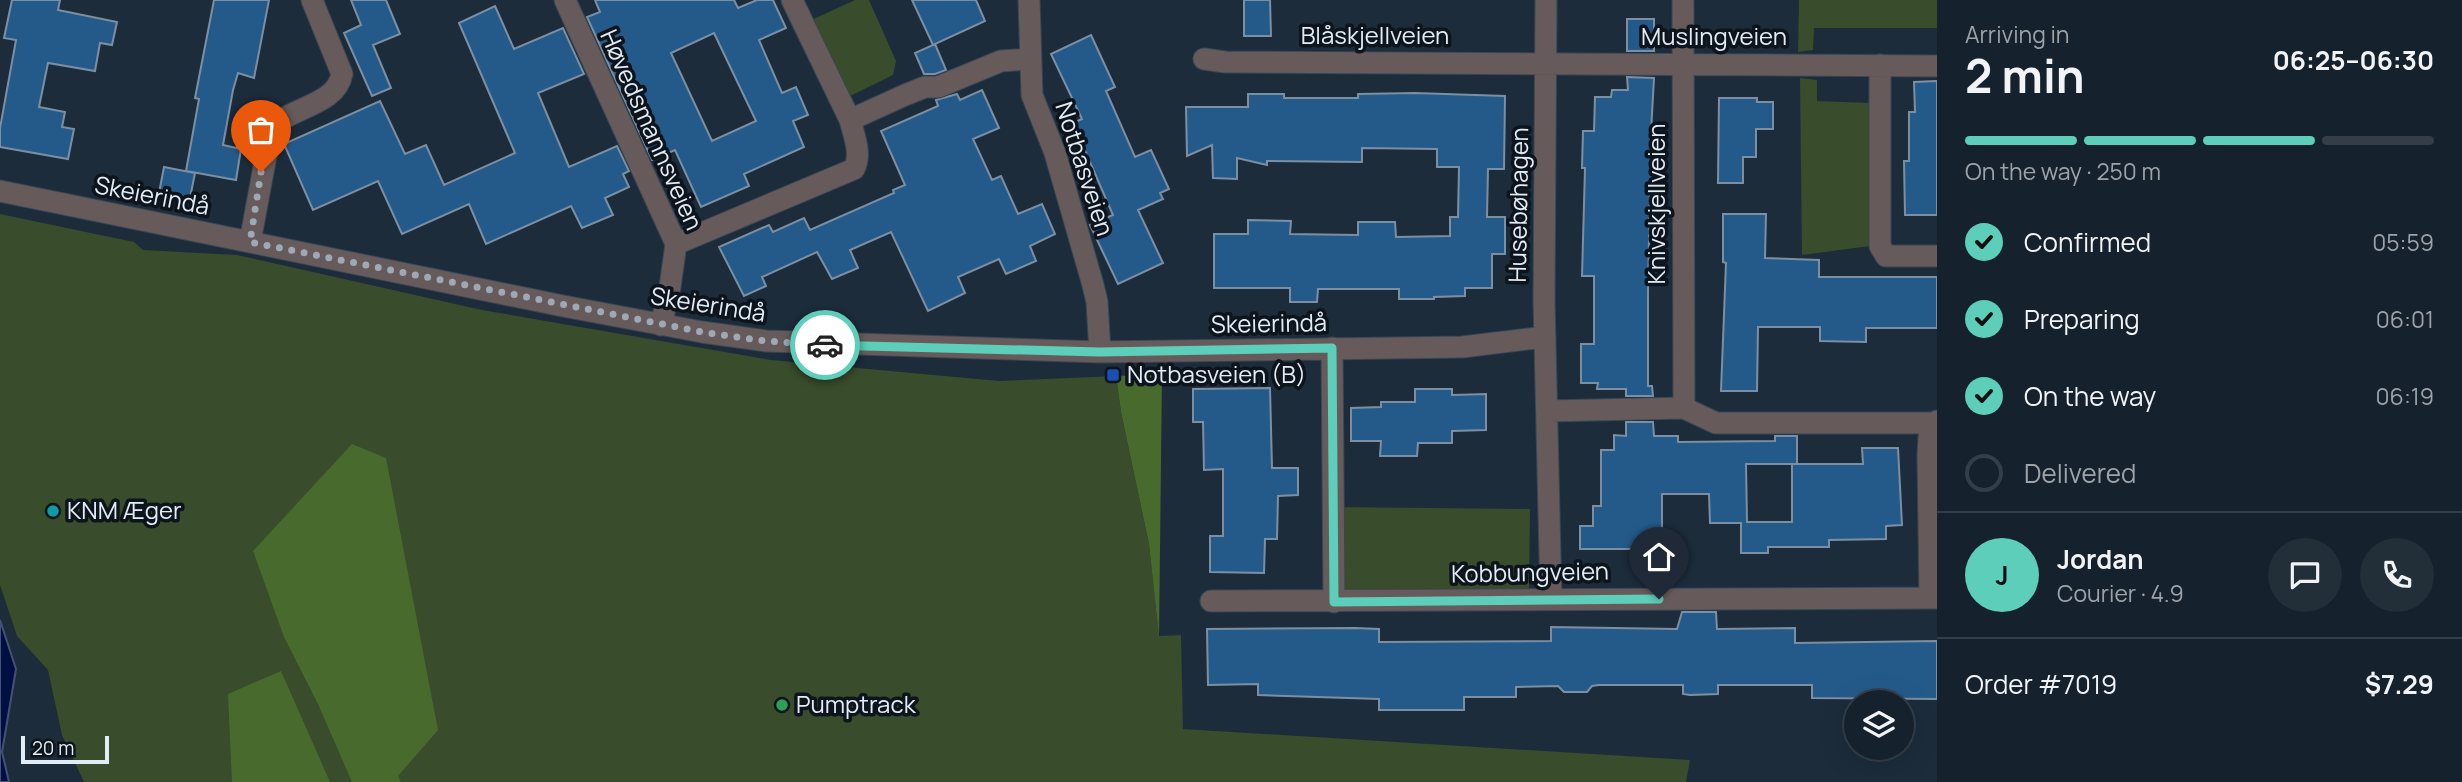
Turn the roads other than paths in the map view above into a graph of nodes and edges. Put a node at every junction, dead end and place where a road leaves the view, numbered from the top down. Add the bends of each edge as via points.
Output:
1 (312, 0) edge
2 (565, 0) edge
3 (792, 0) edge
4 (1029, 0) edge
5 (1546, 0) edge
6 (1683, 0) edge
7 (1030, 59) junction
8 (1204, 59) dead end
9 (1547, 63) junction
10 (1683, 63) junction
11 (1880, 65) junction
12 (1937, 66) edge
13 (850, 120) junction
14 (0, 191) edge
15 (250, 242) junction
16 (676, 244) junction
17 (1937, 256) edge
18 (661, 325) junction
19 (1545, 337) junction
20 (1332, 348) junction
21 (1100, 352) junction
22 (1684, 408) junction
23 (1548, 411) junction
24 (1937, 422) edge
25 (1934, 598) edge
26 (1551, 599) junction
27 (1210, 601) dead end
28 (1334, 602) junction

1 - 15 street via 342,74 341,84 271,129
2 - 16 street, Høvedsmannsveien
3 - 13 street
4 - 7 street, Notbasveien
5 - 9 street, Husebøhagen
6 - 10 street, Knivskjellveien
7 - 13 street via 1001,61 938,87 905,94
7 - 21 street, Notbasveien via 1032,95 1055,153 1096,294
8 - 9 street, Blåskjellveien
9 - 10 street, Muslingveien
9 - 19 street, Husebøhagen
10 - 11 street, Muslingveien
10 - 22 street, Knivskjellveien
11 - 12 street, Muslingveien
11 - 17 street via 1880,246 1886,256
13 - 16 street via 856,144 854,169
14 - 15 street, Skeierindå
15 - 18 street, Skeierindå
16 - 18 street, Høvedsmannsveien
18 - 21 street, Skeierindå via 766,341
19 - 20 street, Skeierindå via 1462,348
19 - 23 street, Husebøhagen
20 - 21 street, Skeierindå
20 - 28 street
22 - 23 street
22 - 24 street via 1724,424
23 - 26 street, Husebøhagen
24 - 25 street via 1929,437 1928,456
25 - 26 street, Kobbungveien
26 - 28 street, Kobbungveien
27 - 28 street, Kobbungveien

